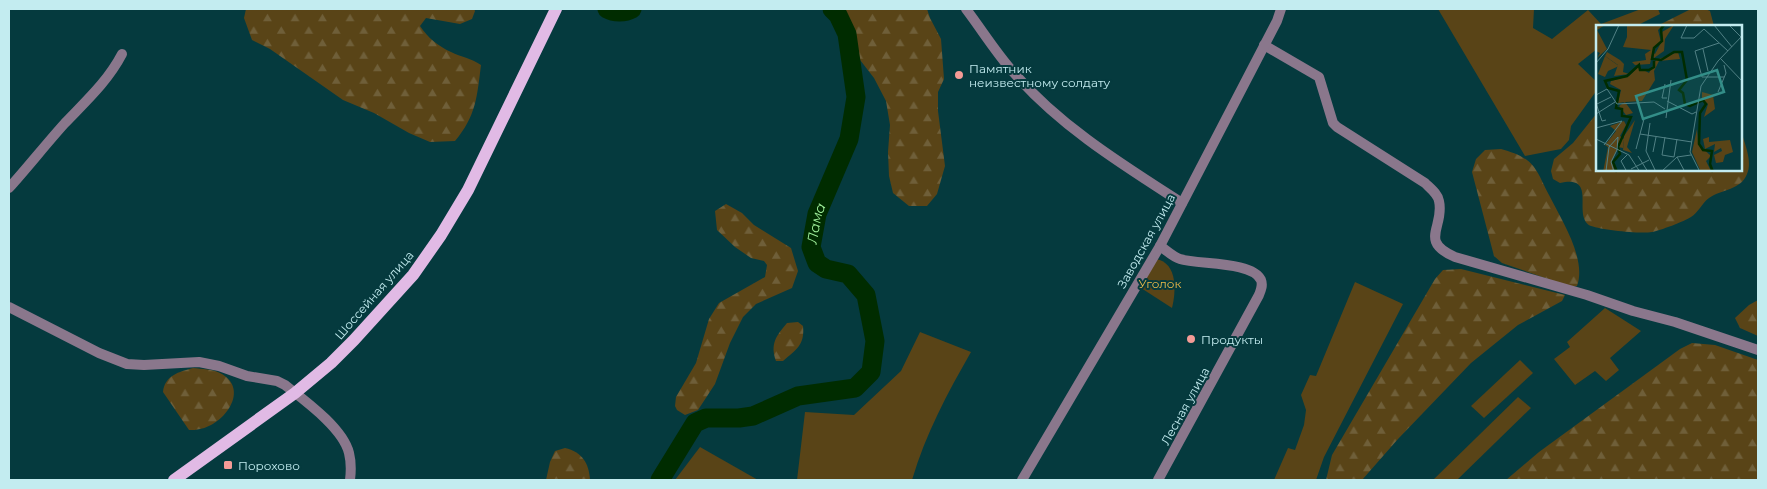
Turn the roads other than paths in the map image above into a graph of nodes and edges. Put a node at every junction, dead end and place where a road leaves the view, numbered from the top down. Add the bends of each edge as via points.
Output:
1 (556, 9) edge
2 (966, 9) edge
3 (1281, 9) edge
4 (1264, 45) junction
5 (122, 54) dead end
6 (9, 188) edge
7 (1182, 203) junction
8 (1160, 246) junction
9 (9, 307) edge
10 (1758, 350) edge
11 (295, 393) junction
12 (174, 480) edge
13 (350, 480) edge
14 (1022, 480) edge
15 (1158, 480) edge

1 - 11 main road, Шоссейная улица via 476,175 441,235 413,275 354,340
2 - 7 street via 1000,57 1035,95 1096,148
3 - 4 street, Заводская улица
4 - 7 street, Заводская улица
4 - 10 street via 1319,77 1337,127 1425,183 1436,195 1439,210 1435,237 1442,251
5 - 6 street via 104,83
7 - 8 street, Заводская улица
8 - 14 street, Заводская улица
8 - 15 street, Лесная улица via 1178,259 1242,268 1255,274 1262,282 1259,295
9 - 11 street via 127,364 199,362 277,381
11 - 12 main road, Шоссейная улица
11 - 13 street via 343,440 349,452

